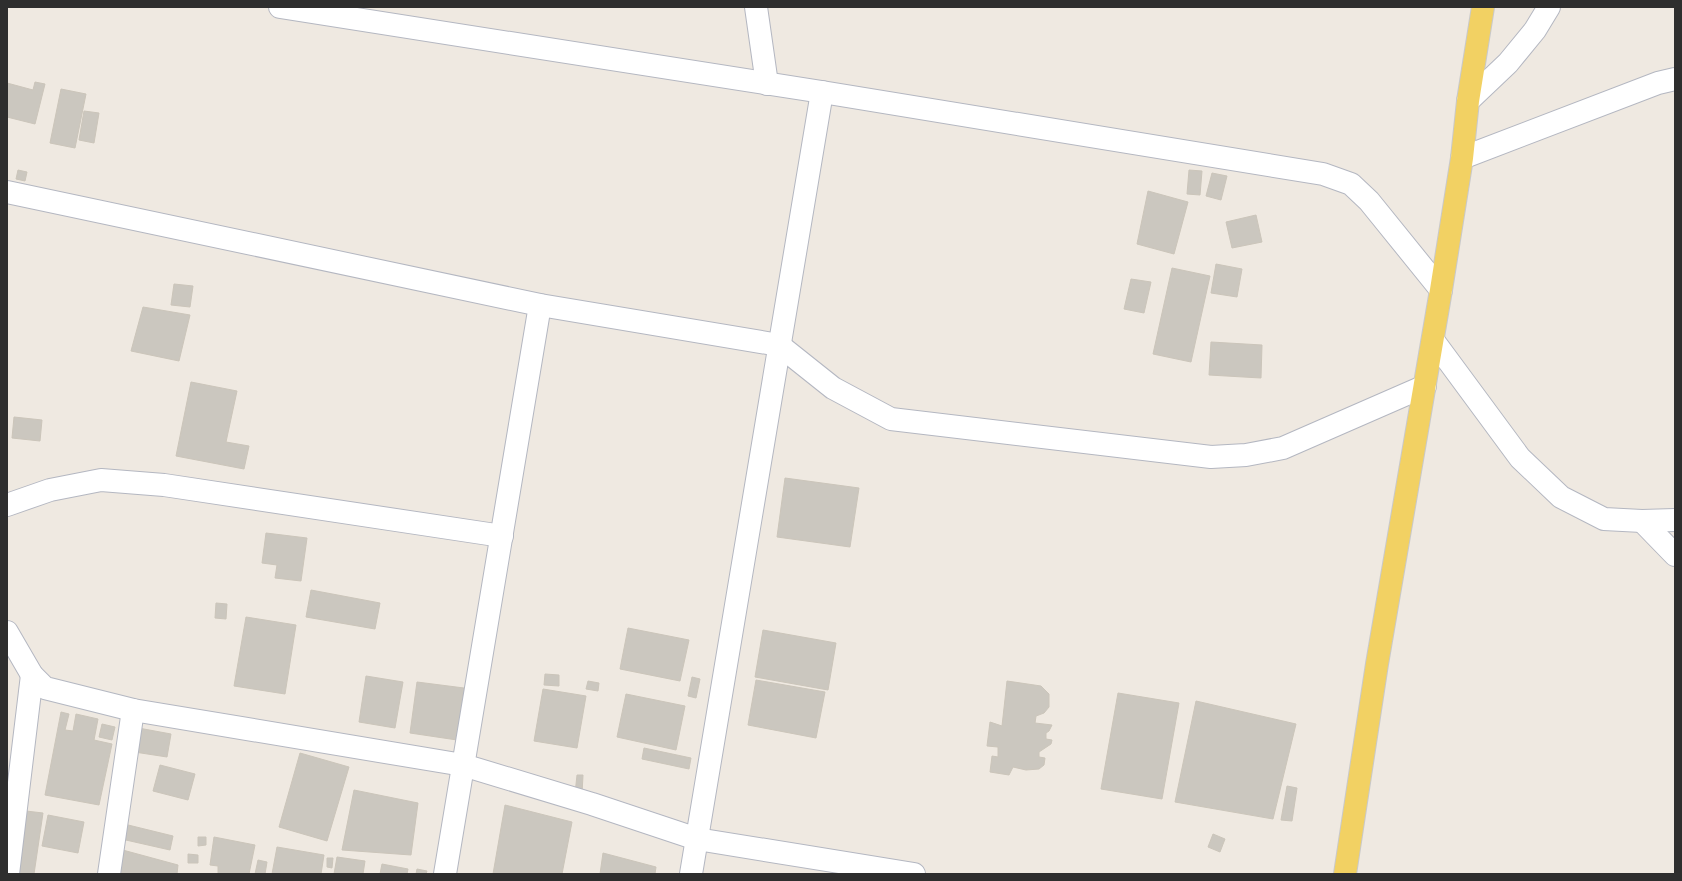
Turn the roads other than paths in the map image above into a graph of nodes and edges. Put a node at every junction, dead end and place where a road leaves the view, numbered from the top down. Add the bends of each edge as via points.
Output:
1 (280, 7) edge
2 (756, 7) edge
3 (1483, 7) edge
4 (1549, 7) edge
5 (1675, 79) edge
6 (767, 84) junction
7 (822, 92) junction
8 (1468, 101) junction
9 (1462, 158) junction
10 (7, 192) edge
11 (1442, 290) junction
12 (540, 305) junction
13 (1433, 340) junction
14 (779, 344) junction
15 (1425, 386) junction
16 (7, 506) edge
17 (1675, 520) edge
18 (1642, 521) junction
19 (502, 536) junction
20 (1675, 555) edge
21 (7, 632) edge
22 (32, 675) junction
23 (133, 710) junction
24 (463, 765) junction
25 (697, 839) junction
26 (8, 874) edge
27 (110, 874) edge
28 (445, 874) edge
29 (691, 874) edge
30 (914, 874) edge
31 (1345, 874) edge

1 - 6 street
2 - 6 street
3 - 8 main road
4 - 8 street via 1535,30 1508,63
5 - 9 street via 1658,83
6 - 7 street
7 - 11 street via 1323,174 1351,184 1369,201
7 - 14 street
8 - 9 main road
9 - 11 main road
10 - 12 street
11 - 13 main road
12 - 14 street
12 - 19 street
13 - 15 main road
13 - 18 street via 1520,458 1561,497 1604,519
14 - 15 street via 834,388 891,419 1211,457 1246,456 1283,448
14 - 25 street
15 - 31 main road via 1377,664
16 - 19 street via 50,490 101,480 164,485
17 - 18 street
18 - 20 street
19 - 24 street
21 - 22 street
22 - 23 street via 45,688
22 - 26 street
23 - 24 street
23 - 27 street
24 - 25 street
24 - 28 street
25 - 29 street
25 - 30 street

